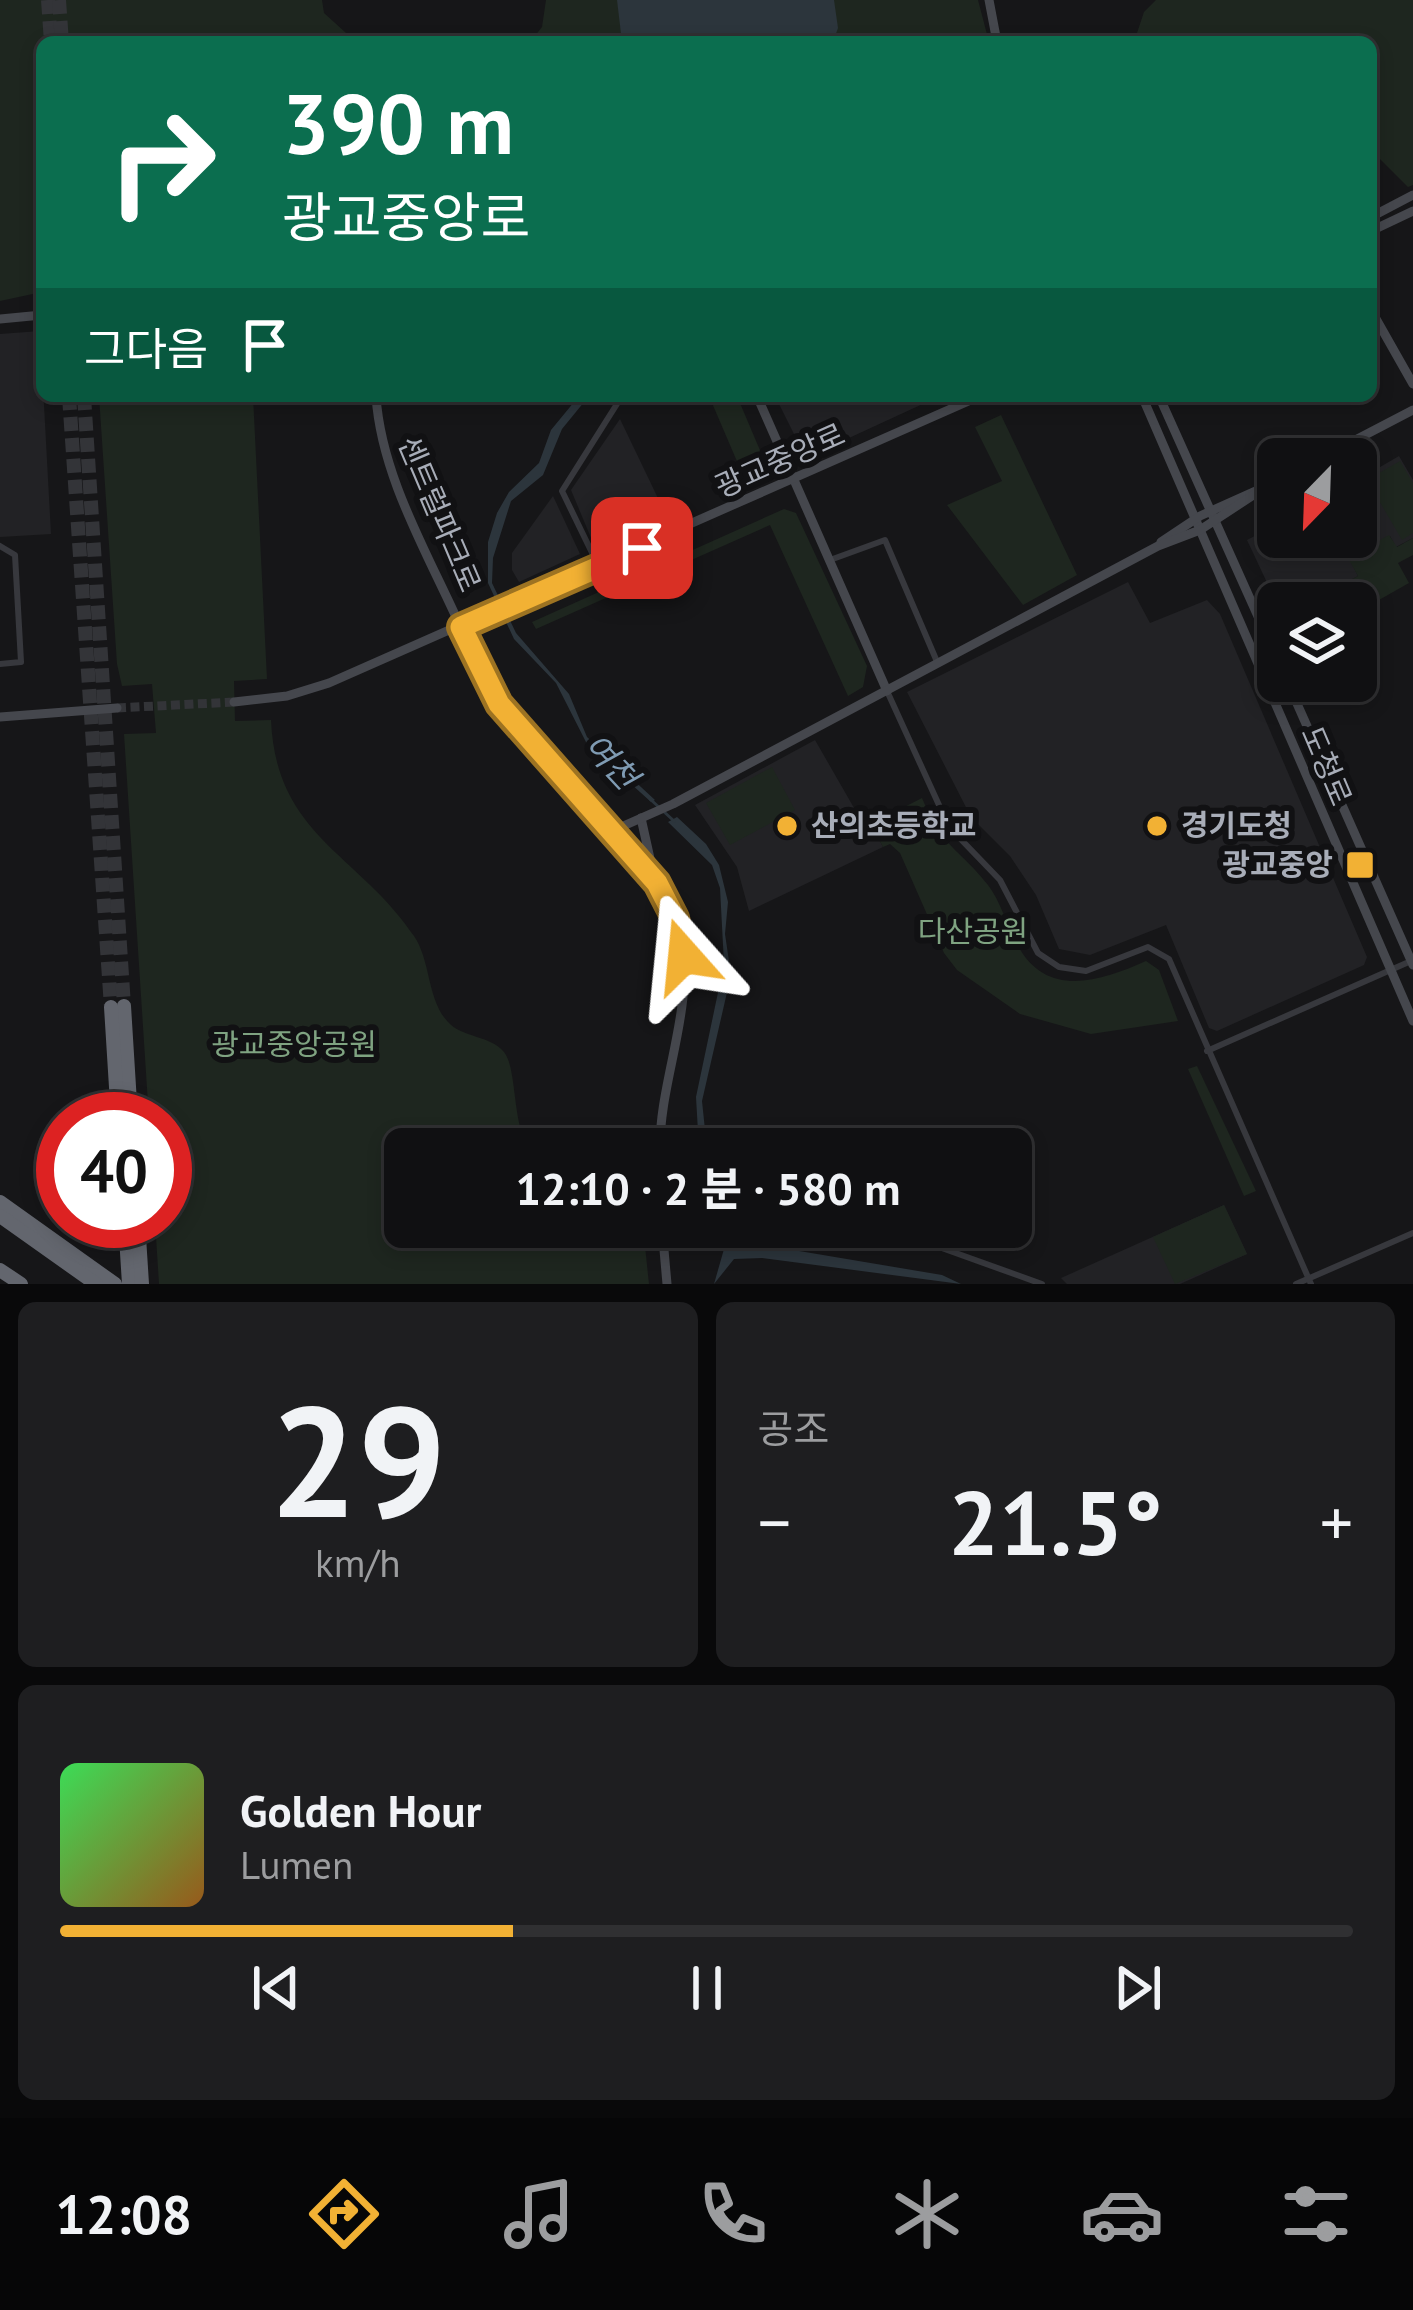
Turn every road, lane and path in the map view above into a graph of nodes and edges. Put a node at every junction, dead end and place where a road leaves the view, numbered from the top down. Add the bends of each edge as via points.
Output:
1 (989, 0) edge
2 (996, 36) edge
3 (1413, 195) edge
4 (1413, 211) edge
5 (1377, 214) edge
6 (1377, 228) edge
7 (36, 316) edge
8 (0, 319) edge
9 (1377, 321) edge
10 (1413, 384) edge
11 (376, 402) edge
12 (618, 402) edge
13 (761, 402) edge
14 (967, 402) edge
15 (1145, 402) edge
16 (1162, 402) edge
17 (1413, 410) edge
18 (1359, 438) edge
19 (796, 480) junction
20 (1257, 492) edge
21 (1210, 518) junction
22 (1198, 524) junction
23 (0, 546) edge
24 (830, 560) junction
25 (598, 567) junction
26 (1257, 618) edge
27 (461, 627) junction
28 (0, 664) edge
29 (938, 664) junction
30 (887, 691) junction
31 (234, 701) tunnel mouth
32 (1296, 702) edge
33 (117, 708) tunnel mouth
34 (0, 717) edge
35 (641, 817) junction
36 (612, 831) junction
37 (657, 883) junction
38 (1412, 963) edge
39 (1390, 968) junction
40 (1413, 1021) edge
41 (1207, 1051) junction
42 (118, 1092) edge
43 (128, 1092) edge
44 (663, 1128) edge
45 (0, 1202) edge
46 (0, 1216) edge
47 (1413, 1233) edge
48 (127, 1248) edge
49 (140, 1248) edge
50 (664, 1248) edge
51 (941, 1248) edge
52 (0, 1270) edge
53 (1310, 1281) edge
54 (21, 1283) edge
55 (96, 1284) edge
56 (115, 1284) edge
57 (129, 1284) edge
58 (142, 1284) edge
59 (667, 1284) edge
60 (1042, 1284) edge
61 (1296, 1284) edge

1 - 2 street
3 - 5 street
4 - 6 street
7 - 8 street
9 - 10 street
11 - 27 street, 센트럴파크로 via 392,474
12 - 25 street via 562,491
13 - 19 street
14 - 19 street, 광교중앙로
15 - 22 street, 도청로
16 - 21 street
17 - 18 street
19 - 24 street
19 - 25 street, 광교중앙로
20 - 21 street
21 - 22 street
21 - 26 street
22 - 29 street
22 - 39 street, 도청로
23 - 28 street via 15,555 21,662
24 - 29 street via 885,540
24 - 30 street
25 - 27 street, 광교중앙로
27 - 31 street, 광교중앙로 via 311,690
27 - 36 street, 센트럴파크로 via 499,704
29 - 30 street
30 - 35 street
30 - 41 street via 949,827 1000,880 1038,953 1086,971 1148,947 1161,951
32 - 38 street, 도청로
33 - 34 street
35 - 36 street
35 - 37 street
36 - 37 street, 센트럴파크로
37 - 44 street, 센트럴파크로 via 684,962
38 - 39 street
39 - 40 street, 도청로
39 - 41 street
41 - 53 street
42 - 43 highway via 118,1007
45 - 56 highway
46 - 55 highway
47 - 53 street
48 - 57 highway
49 - 58 highway
50 - 59 street
51 - 60 street
52 - 54 highway
53 - 61 street

